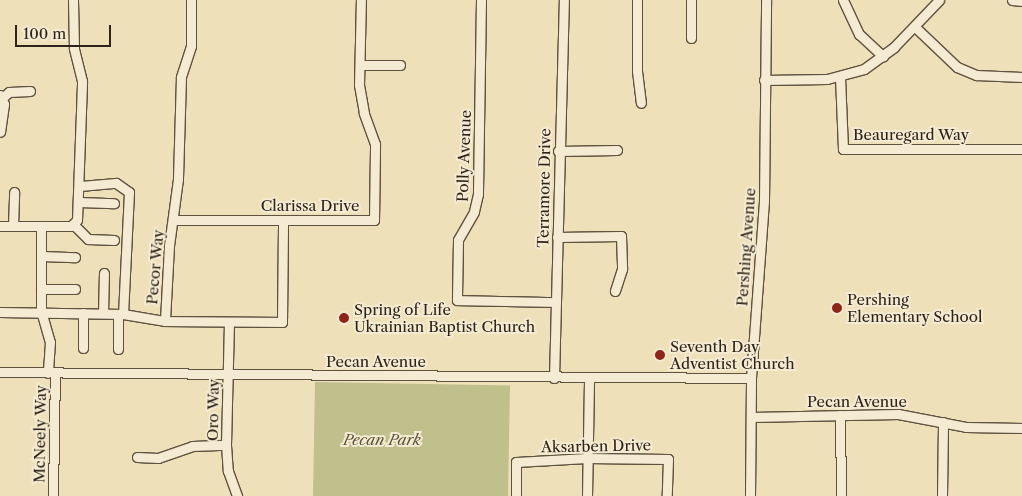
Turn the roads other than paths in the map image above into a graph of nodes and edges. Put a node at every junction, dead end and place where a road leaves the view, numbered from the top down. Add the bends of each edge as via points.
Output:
1 (73, 0) edge
2 (191, 0) edge
3 (361, 0) edge
4 (481, 0) edge
5 (564, 0) edge
6 (637, 0) edge
7 (692, 0) edge
8 (766, 0) edge
9 (844, 0) edge
10 (940, 0) edge
11 (1012, 0) edge
12 (1022, 1) edge
13 (915, 27) junction
14 (691, 38) dead end
15 (883, 56) junction
16 (361, 65) junction
17 (400, 65) dead end
18 (840, 77) junction
19 (1022, 77) edge
20 (764, 80) junction
21 (30, 91) dead end
22 (1, 96) edge
23 (641, 103) dead end
24 (0, 132) edge
25 (1022, 149) edge
26 (617, 150) dead end
27 (558, 151) junction
28 (80, 186) junction
29 (14, 192) dead end
30 (79, 202) junction
31 (114, 203) dead end
32 (174, 220) junction
33 (283, 220) junction
34 (74, 225) junction
35 (0, 226) edge
36 (13, 226) junction
37 (41, 227) junction
38 (557, 237) junction
39 (114, 240) dead end
40 (41, 256) junction
41 (75, 257) dead end
42 (104, 273) dead end
43 (41, 289) junction
44 (75, 289) dead end
45 (615, 291) dead end
46 (554, 302) junction
47 (41, 311) junction
48 (0, 312) edge
49 (83, 313) junction
50 (103, 314) junction
51 (121, 314) junction
52 (164, 321) junction
53 (229, 322) junction
54 (83, 348) dead end
55 (118, 349) dead end
56 (0, 372) edge
57 (52, 372) junction
58 (227, 374) junction
59 (554, 378) junction
60 (589, 378) junction
61 (751, 378) junction
62 (840, 415) junction
63 (752, 417) junction
64 (943, 422) junction
65 (1022, 428) edge
66 (226, 445) junction
67 (137, 457) dead end
68 (587, 458) junction
69 (53, 496) edge
70 (237, 496) edge
71 (516, 496) edge
72 (587, 496) edge
73 (667, 496) edge
74 (750, 496) edge
75 (841, 496) edge
76 (942, 496) edge

1 - 28 street via 74,48 82,81
2 - 32 street, Pecor Way via 191,46 181,77
3 - 16 street, Clarissa Drive
4 - 46 street, Polly Avenue via 478,194 474,212 458,240 457,300
5 - 27 street, Terramore Drive
6 - 23 street via 637,71
7 - 14 street
8 - 20 street, Pershing Avenue
9 - 15 street via 859,34
10 - 13 street
11 - 12 street
13 - 15 street
13 - 19 street via 963,69 976,75
15 - 18 street via 864,69
16 - 17 street
16 - 33 street, Clarissa Drive via 361,100 375,144 374,220
18 - 20 street
18 - 25 street, Beauregard Way via 843,149
20 - 61 street, Pershing Avenue via 764,201
21 - 22 street via 8,92
22 - 24 street
26 - 27 street
27 - 38 street, Terramore Drive
28 - 30 street
28 - 51 street via 116,183 129,192
29 - 36 street
30 - 31 street
30 - 34 street
32 - 33 street, Clarissa Drive
32 - 52 street, Pecor Way
33 - 53 street, Pecor Way via 282,322
34 - 37 street
34 - 39 street via 88,240
35 - 36 street
36 - 37 street
37 - 40 street, McNeely Way
38 - 45 street via 620,236 622,269
38 - 46 street, Terramore Drive
40 - 41 street
40 - 43 street, McNeely Way
42 - 50 street
43 - 44 street
43 - 47 street, McNeely Way
46 - 59 street, Terramore Drive
47 - 48 street
47 - 49 street
47 - 57 street, McNeely Way via 50,342
49 - 50 street
49 - 54 street
50 - 51 street
51 - 52 street
51 - 55 street
52 - 53 street, Pecor Way
53 - 58 street, Oro Way
56 - 57 street, Pecan Avenue
57 - 58 street, Pecan Avenue
57 - 69 street, McNeely Way
58 - 59 street, Pecan Avenue
58 - 66 street, Oro Way
59 - 60 street, Pecan Avenue
60 - 61 street, Pecan Avenue
60 - 68 street
61 - 63 street, Pershing Avenue
62 - 63 street, Pecan Avenue
62 - 64 street, Pecan Avenue via 898,414
62 - 75 street
63 - 74 street, Pershing Avenue
64 - 65 street, Pecan Avenue via 980,428
64 - 76 street
66 - 67 street via 192,446 158,458
66 - 70 street, Oro Way via 228,471
68 - 71 street, Aksarben Drive via 516,462
68 - 72 street
68 - 73 street, Aksarben Drive via 668,459

